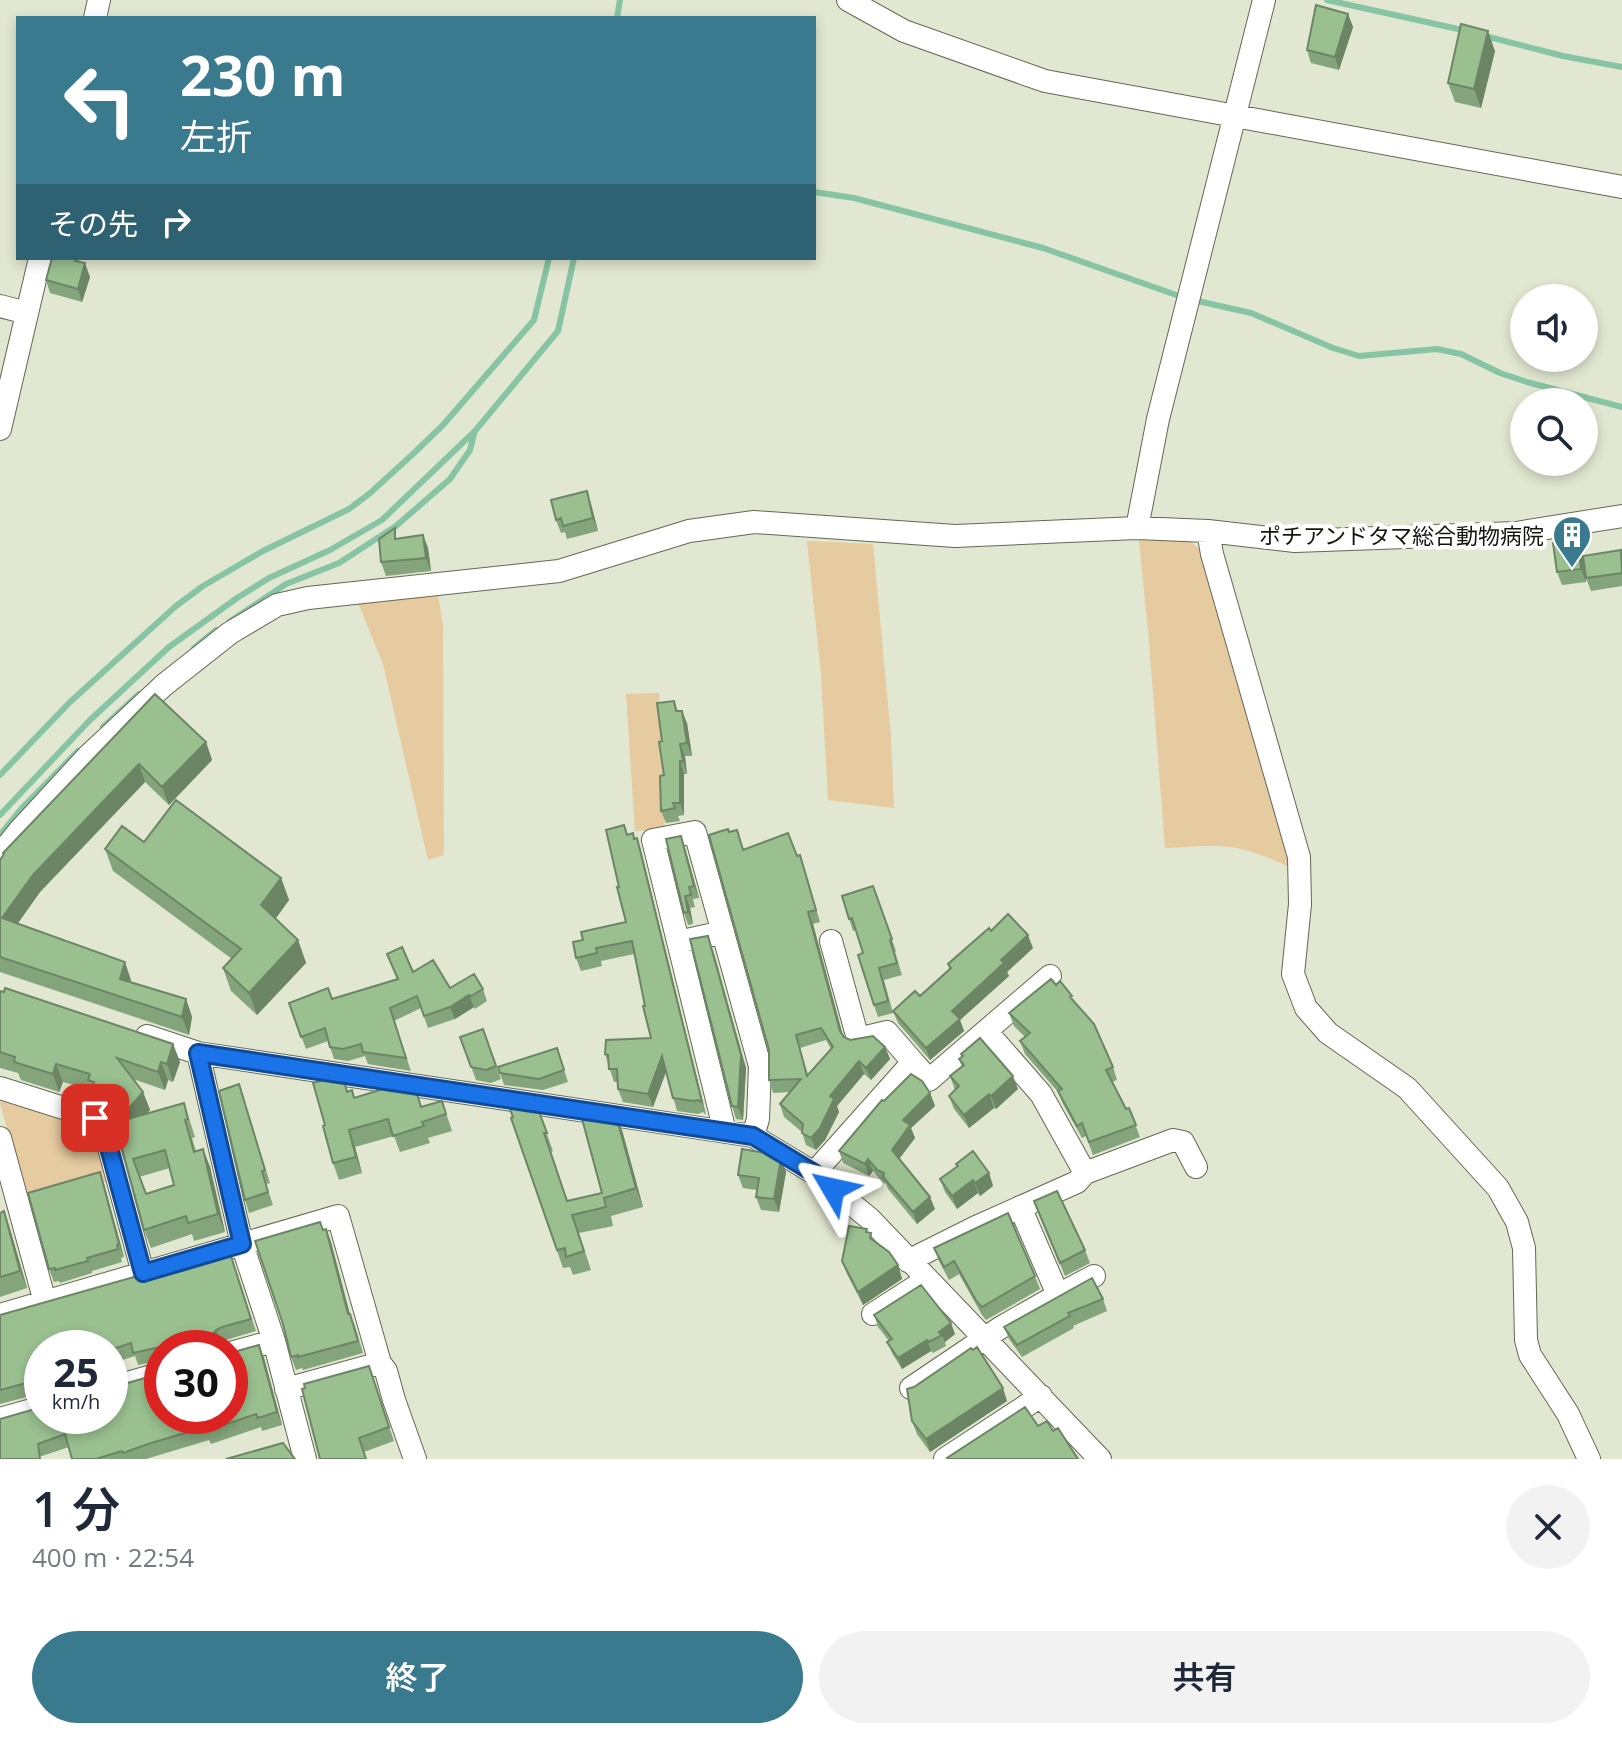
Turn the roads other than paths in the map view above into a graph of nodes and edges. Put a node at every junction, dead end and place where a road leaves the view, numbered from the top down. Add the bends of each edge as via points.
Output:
1 (848, 0) edge
2 (1264, 0) edge
3 (1235, 115) junction
4 (1622, 187) edge
5 (40, 260) edge
6 (0, 306) edge
7 (27, 313) junction
8 (0, 429) edge
9 (1622, 516) edge
10 (1137, 528) junction
11 (1208, 531) junction
12 (0, 855) edge
13 (723, 932) junction
14 (831, 941) dead end
15 (678, 942) junction
16 (1050, 976) edge
17 (127, 1029) edge
18 (986, 1031) junction
19 (198, 1053) junction
20 (913, 1062) junction
21 (0, 1088) edge
22 (725, 1132) junction
23 (753, 1136) junction
24 (0, 1138) edge
25 (1196, 1167) dead end
26 (814, 1173) junction
27 (1085, 1173) junction
28 (1020, 1207) junction
29 (242, 1244) junction
30 (908, 1261) junction
31 (143, 1273) junction
32 (1094, 1276) edge
33 (926, 1280) junction
34 (1058, 1295) junction
35 (45, 1302) junction
36 (873, 1314) edge
37 (0, 1315) edge
38 (985, 1338) junction
39 (274, 1341) junction
40 (248, 1348) edge
41 (380, 1363) junction
42 (911, 1388) edge
43 (286, 1389) junction
44 (1041, 1396) junction
45 (24, 1412) edge
46 (0, 1419) edge
47 (297, 1447) edge
48 (415, 1459) edge
49 (945, 1459) edge
50 (1100, 1459) edge
51 (1589, 1459) edge

1 - 3 street via 904,31 1045,81
2 - 3 street
3 - 4 street
3 - 10 street via 1158,419
5 - 7 street
6 - 7 street
7 - 8 street
9 - 11 street via 1516,533 1295,541
10 - 11 street
10 - 12 street via 955,536 754,522 689,531 559,571 277,605 230,633 164,685 89,755
11 - 51 street via 1299,857 1293,974 1306,1008 1328,1033 1407,1088 1498,1188 1524,1248 1530,1355
13 - 15 street
13 - 15 street via 695,832 653,840
13 - 23 street via 760,1066
14 - 20 street via 858,1039 887,1032
15 - 22 street
16 - 18 street
17 - 19 street
18 - 20 street via 929,1080
18 - 27 street via 1041,1094
19 - 22 street
19 - 29 street
20 - 26 street
21 - 31 street via 95,1118 105,1133
22 - 23 street
23 - 26 street
24 - 35 street
25 - 27 street via 1183,1142 1173,1140
26 - 30 street via 870,1219
27 - 28 street via 1077,1182
28 - 30 street
28 - 34 street
29 - 31 street
29 - 39 street
29 - 41 street via 338,1216
30 - 33 street
31 - 35 street
32 - 34 street
33 - 36 street
33 - 38 street
34 - 38 street
35 - 37 street
38 - 42 street
38 - 44 street
39 - 40 street
39 - 43 street
41 - 43 street
41 - 48 street
43 - 47 street
44 - 49 street
44 - 50 street
45 - 46 street

